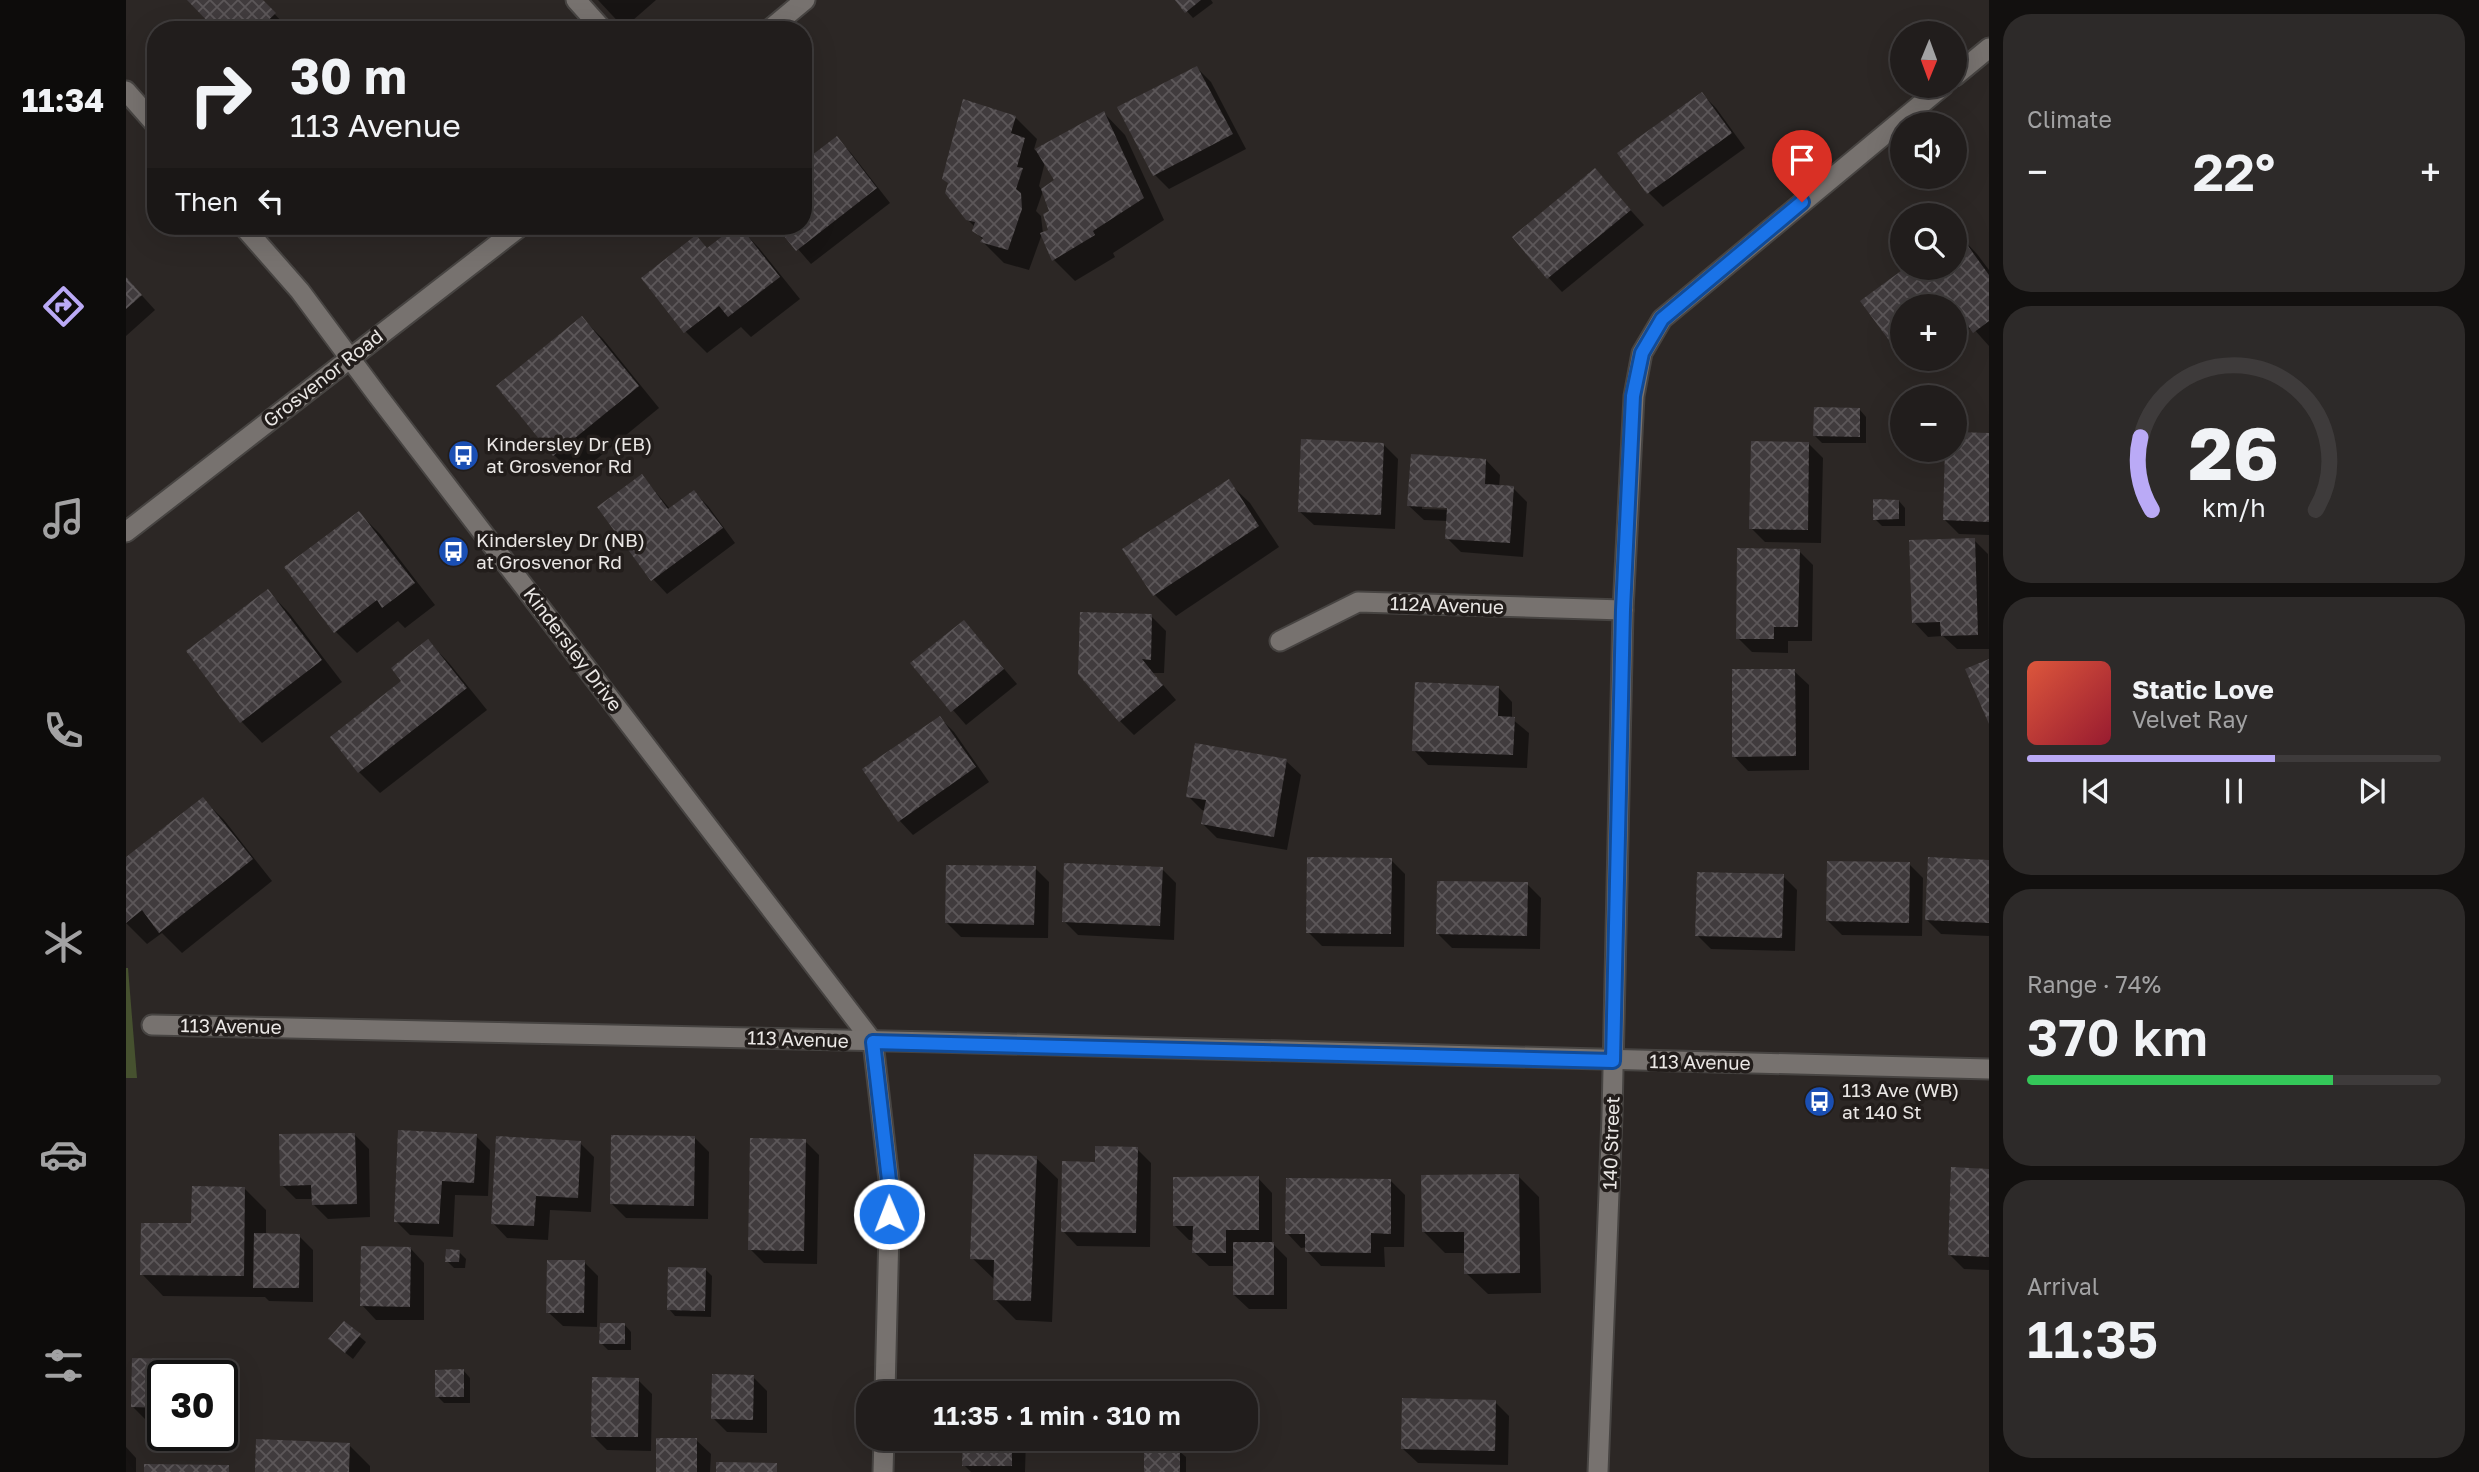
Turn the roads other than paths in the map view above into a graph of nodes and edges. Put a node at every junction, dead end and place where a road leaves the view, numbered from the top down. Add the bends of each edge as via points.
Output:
1 (576, 0) edge
2 (805, 0) edge
3 (595, 21) edge
4 (780, 21) edge
5 (1989, 48) edge
6 (1967, 66) edge
7 (126, 91) edge
8 (1929, 98) edge
9 (147, 115) edge
10 (251, 235) edge
11 (509, 235) edge
12 (350, 357) junction
13 (126, 532) edge
14 (1623, 610) junction
15 (1280, 641) dead end
16 (152, 1025) dead end
17 (873, 1042) junction
18 (1613, 1061) junction
19 (1989, 1069) edge
20 (885, 1381) edge
21 (884, 1451) edge
22 (883, 1472) edge
23 (1598, 1472) edge

1 - 3 street
2 - 4 street
5 - 6 street
7 - 9 street
8 - 14 street, 140 Street via 1662,319 1642,353 1633,396
10 - 12 street, Kindersley Drive
11 - 12 street, Grosvenor Road
12 - 13 street, Grosvenor Road
12 - 17 street, Kindersley Drive
14 - 15 street, 112A Avenue via 1358,601
14 - 18 street, 140 Street
16 - 17 street, 113 Avenue
17 - 18 street, 113 Avenue
17 - 20 street via 890,1189
18 - 19 street, 113 Avenue
18 - 23 street, 140 Street
21 - 22 street

